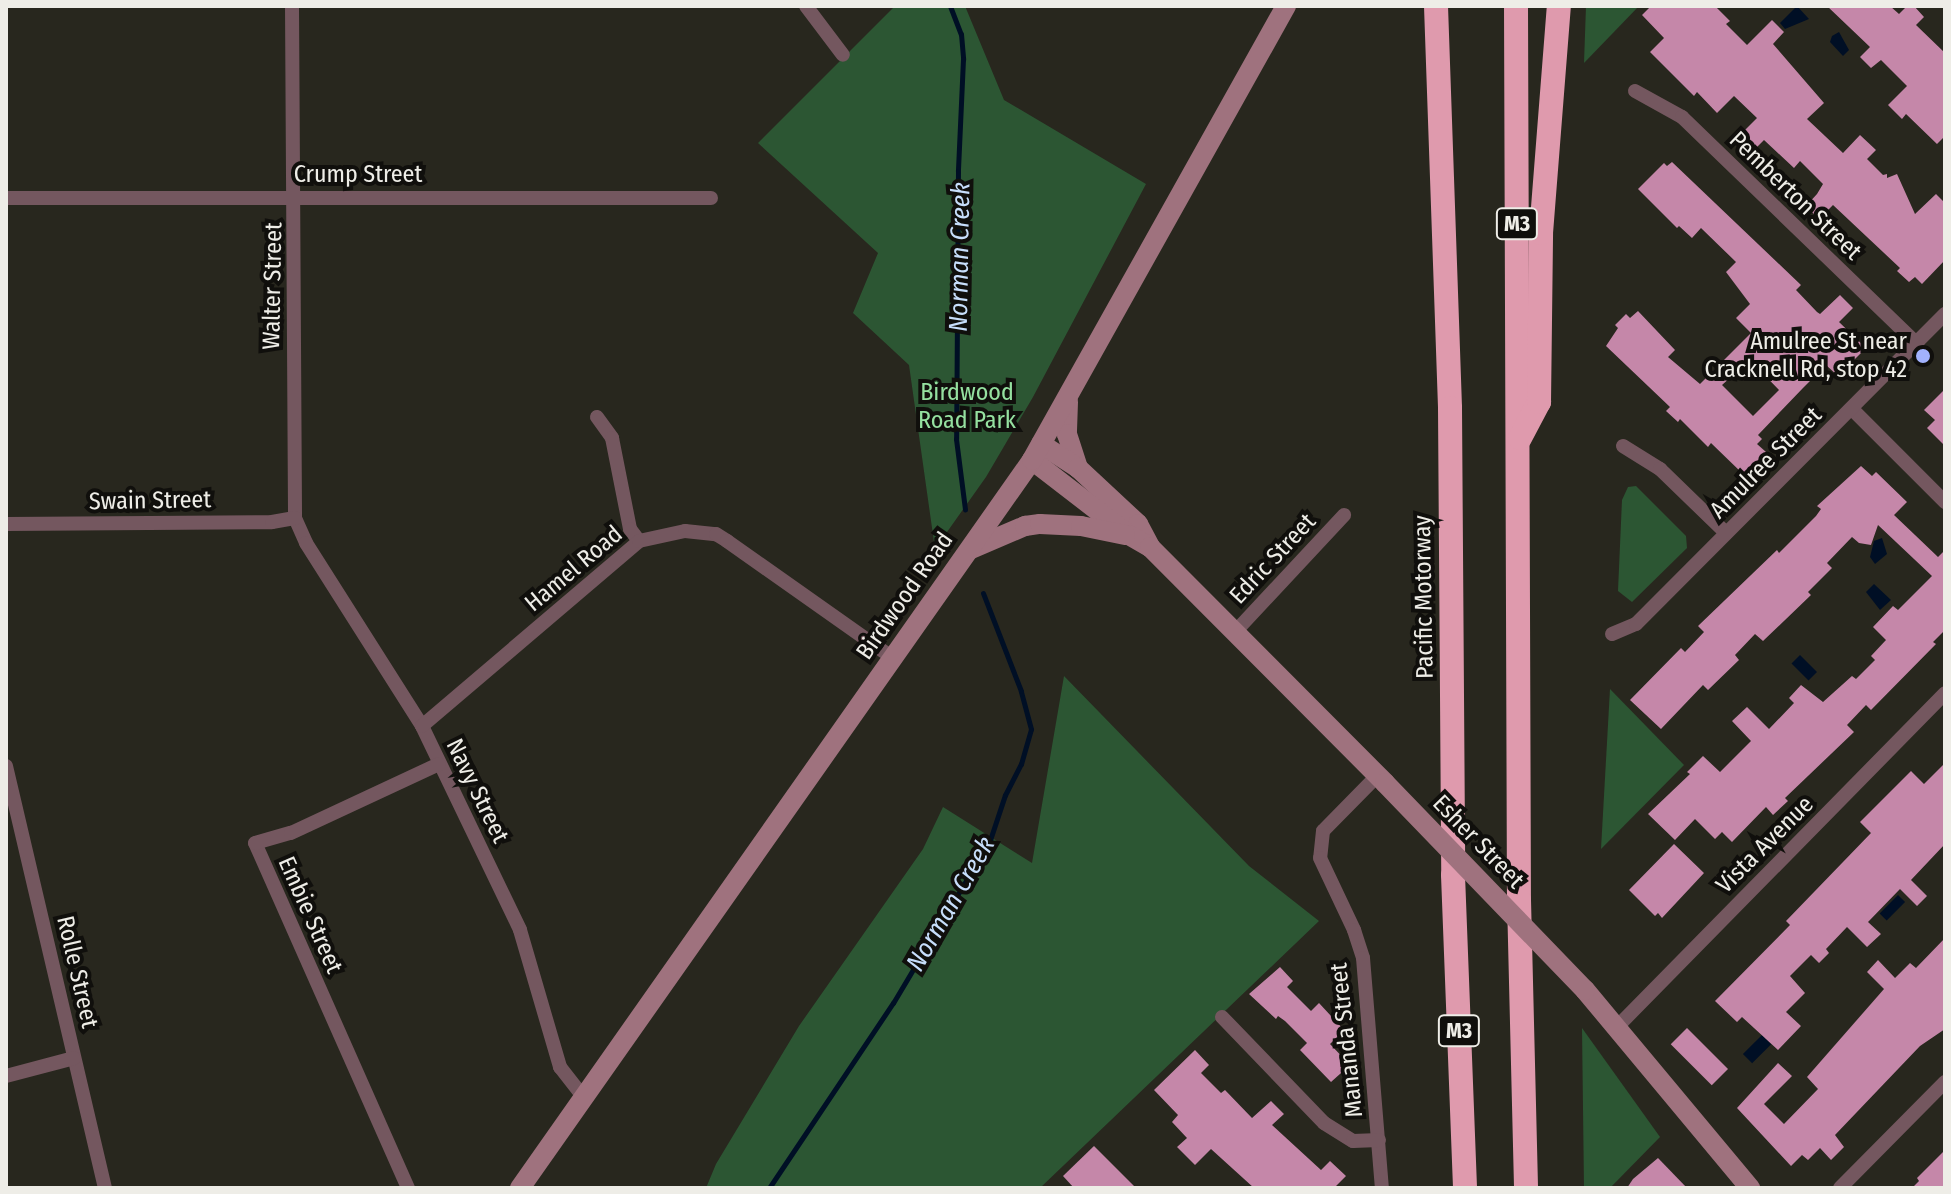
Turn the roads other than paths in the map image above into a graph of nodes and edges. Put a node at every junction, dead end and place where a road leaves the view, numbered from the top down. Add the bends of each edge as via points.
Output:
1 (292, 6) edge
2 (806, 6) edge
3 (1286, 6) edge
4 (1436, 6) edge
5 (1516, 6) edge
6 (1559, 6) edge
7 (843, 55) dead end
8 (1635, 91) dead end
9 (296, 196) junction
10 (6, 198) edge
11 (711, 198) dead end
12 (1945, 314) edge
13 (1917, 344) junction
14 (1071, 392) junction
15 (1852, 409) junction
16 (597, 417) dead end
17 (1517, 443) junction
18 (1623, 446) dead end
19 (1037, 452) junction
20 (1078, 468) junction
21 (1945, 502) edge
22 (1344, 515) dead end
23 (295, 518) junction
24 (6, 524) edge
25 (1726, 533) junction
26 (1129, 535) junction
27 (639, 541) junction
28 (1150, 547) junction
29 (970, 549) junction
30 (1235, 632) junction
31 (1612, 634) dead end
32 (893, 658) junction
33 (1945, 693) edge
34 (422, 726) junction
35 (439, 764) junction
36 (6, 766) edge
37 (1382, 779) junction
38 (1222, 1017) dead end
39 (1617, 1027) junction
40 (74, 1058) junction
41 (6, 1076) edge
42 (1945, 1082) edge
43 (584, 1098) junction
44 (1379, 1140) junction
45 (105, 1188) edge
46 (408, 1188) edge
47 (520, 1188) edge
48 (1382, 1188) edge
49 (1465, 1188) edge
50 (1526, 1188) edge
51 (1750, 1188) edge
52 (1840, 1188) edge

1 - 9 street, Walter Street
2 - 7 street
3 - 14 main road, Birdwood Road
4 - 49 highway, Pacific Motorway / M3 via 1450,408 1453,875
5 - 17 highway, M3
6 - 17 highway via 1541,233 1539,402
8 - 13 street, Pemberton Street via 1682,117
9 - 10 street, Crump Street
9 - 11 street, Crump Street
9 - 23 street, Walter Street
12 - 13 street, Amulree Street
13 - 15 street, Amulree Street
14 - 19 main road, Birdwood Road
14 - 20 main road via 1067,434
15 - 21 street
15 - 25 street, Amulree Street
16 - 27 street via 612,438 630,529
17 - 50 highway, M3
18 - 25 street via 1660,469
19 - 20 main road, Esher Street
19 - 26 main road, Esher Street
19 - 29 main road, Birdwood Road
20 - 28 main road, Esher Street via 1138,524
22 - 30 street, Edric Street
23 - 24 street, Swain Street
23 - 34 street, Navy Street
25 - 31 street, Amulree Street via 1636,624
26 - 28 main road, Esher Street
26 - 29 main road via 1049,523 1025,526
27 - 32 street, Hamel Road via 685,531 716,534
27 - 34 street, Hamel Road
28 - 30 main road, Esher Street
29 - 32 main road, Birdwood Road
30 - 37 main road, Esher Street
32 - 43 main road, Birdwood Road
33 - 39 street, Vista Avenue
34 - 35 street, Navy Street
35 - 43 street, Navy Street via 520,930 560,1067
35 - 46 street, Embie Street via 291,833 255,843
36 - 40 street, Rolle Street
37 - 39 main road, Esher Street, bridge
37 - 44 street, Mananda Street via 1332,821 1320,845 1324,872 1363,958
38 - 44 street via 1324,1123 1353,1141
39 - 51 main road, Esher Street
40 - 41 street
40 - 45 street, Rolle Street
42 - 52 street
43 - 47 main road, Birdwood Road
44 - 48 street, Mananda Street

